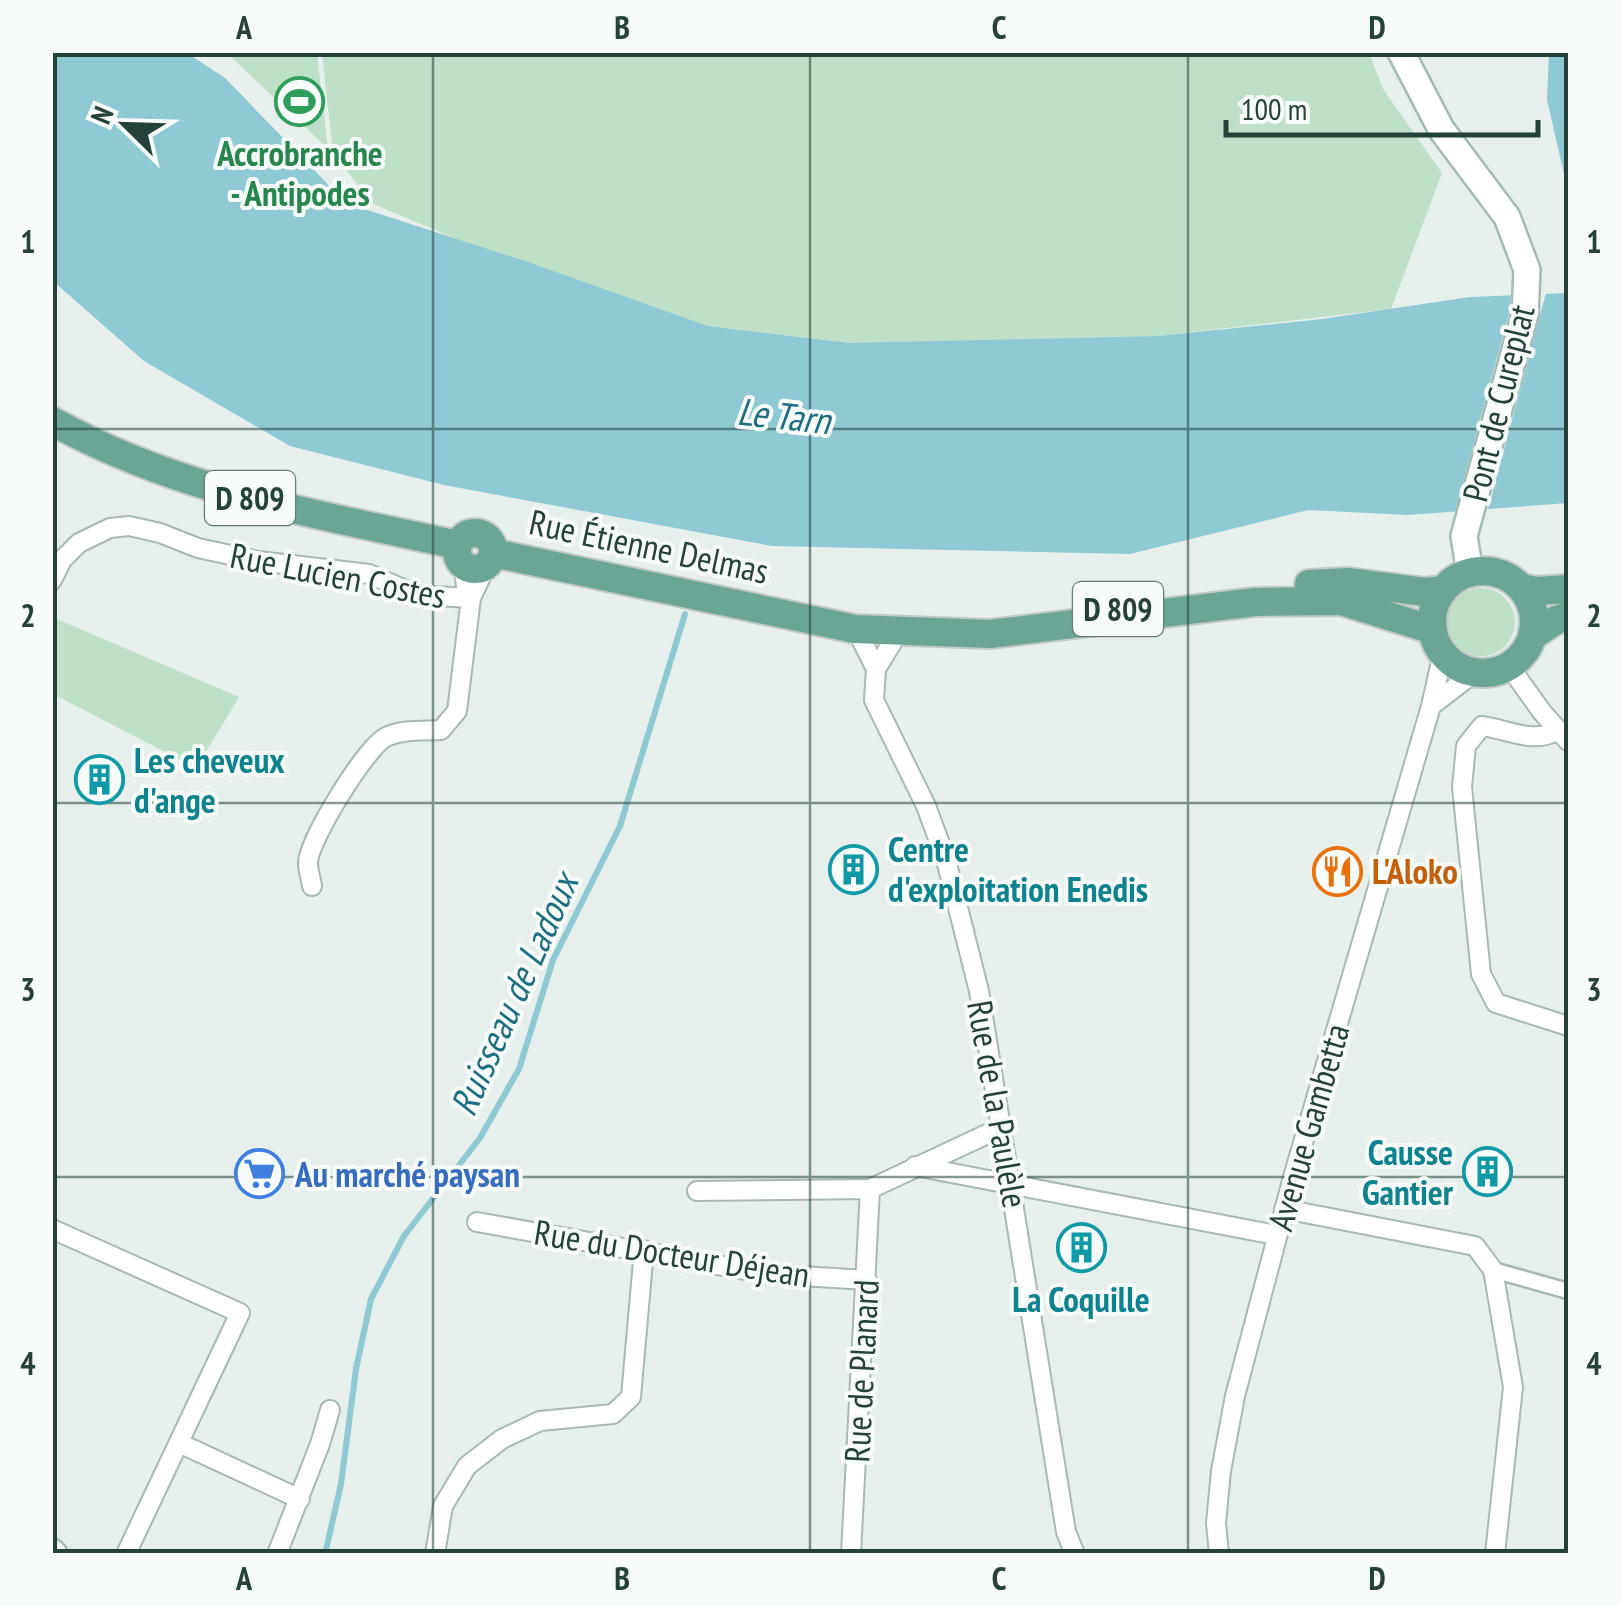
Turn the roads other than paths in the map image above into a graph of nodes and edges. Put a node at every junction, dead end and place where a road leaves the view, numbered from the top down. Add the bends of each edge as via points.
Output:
1 (1401, 52) edge
2 (52, 422) edge
3 (476, 557) junction
4 (1470, 573) junction
5 (52, 580) edge
6 (1521, 588) junction
7 (1568, 589) edge
8 (1444, 590) junction
9 (470, 598) junction
10 (790, 613) junction
11 (1568, 616) edge
12 (856, 629) junction
13 (914, 630) junction
14 (1532, 636) junction
15 (1438, 642) junction
16 (1509, 666) junction
17 (876, 669) junction
18 (1474, 672) junction
19 (1430, 706) junction
20 (1563, 736) edge
21 (312, 886) dead end
22 (1568, 1026) edge
23 (1002, 1127) junction
24 (915, 1166) junction
25 (1012, 1184) junction
26 (870, 1189) junction
27 (698, 1191) dead end
28 (1284, 1209) junction
29 (477, 1222) dead end
30 (52, 1228) edge
31 (1276, 1235) junction
32 (644, 1250) junction
33 (1492, 1270) junction
34 (867, 1280) junction
35 (1568, 1291) edge
36 (330, 1410) dead end
37 (179, 1442) junction
38 (300, 1498) junction
39 (126, 1554) edge
40 (276, 1554) edge
41 (435, 1554) edge
42 (850, 1554) edge
43 (1075, 1554) edge
44 (1219, 1554) edge
45 (1495, 1554) edge

1 - 4 main road, Pont de Cureplat via 1441,129 1507,217 1527,270 1525,314 1464,536
2 - 3 main road, Rue Étienne Delmas / D 809 via 130,461 202,484
3 - 9 street via 466,588
3 - 10 main road, Rue Étienne Delmas / D 809
4 - 6 main road via 1498,573
4 - 8 main road
5 - 9 street, Rue Lucien Costes via 79,543 129,526 258,561 369,574 417,596
6 - 7 main road
6 - 14 main road via 1534,616
8 - 10 main road, Rue Étienne Delmas / D 809 via 1302,584 1106,611 980,620
8 - 15 main road via 1434,608
9 - 21 street via 457,711 441,730 398,733 372,748 307,860
10 - 12 main road, Rue Étienne Delmas / D 809
11 - 14 main road
12 - 13 main road, Rue Étienne Delmas / D 809
12 - 17 street, Rue de la Paulèle
13 - 15 main road, Rue Étienne Delmas / D 809 via 1009,632 1255,602 1342,601 1382,612
13 - 17 street via 894,638
14 - 16 main road
15 - 18 main road via 1457,666
15 - 19 street, Avenue Gambetta
16 - 18 main road
16 - 20 street
17 - 23 street, Rue de la Paulèle via 874,700 946,860 979,991
18 - 19 street
19 - 28 street, Avenue Gambetta
20 - 22 street via 1482,726 1466,746 1462,788 1481,974 1496,1003
23 - 24 street
23 - 25 street, Rue de la Paulèle
24 - 25 street
24 - 26 street
25 - 31 street
25 - 43 street, Rue de la Paulèle via 1066,1532
26 - 27 street
26 - 34 street, Rue de Planard
28 - 31 street, Avenue Gambetta
28 - 33 street via 1474,1246
29 - 32 street, Rue du Docteur Déjean
30 - 37 street via 240,1313
31 - 44 street, Avenue Gambetta via 1234,1396 1216,1523
32 - 34 street, Rue du Docteur Déjean via 768,1274
32 - 41 street via 630,1397 613,1414 540,1421 467,1466 443,1506
33 - 35 street
33 - 45 street via 1514,1387
34 - 42 street, Rue de Planard
36 - 38 street
37 - 38 street
37 - 39 street
38 - 40 street

